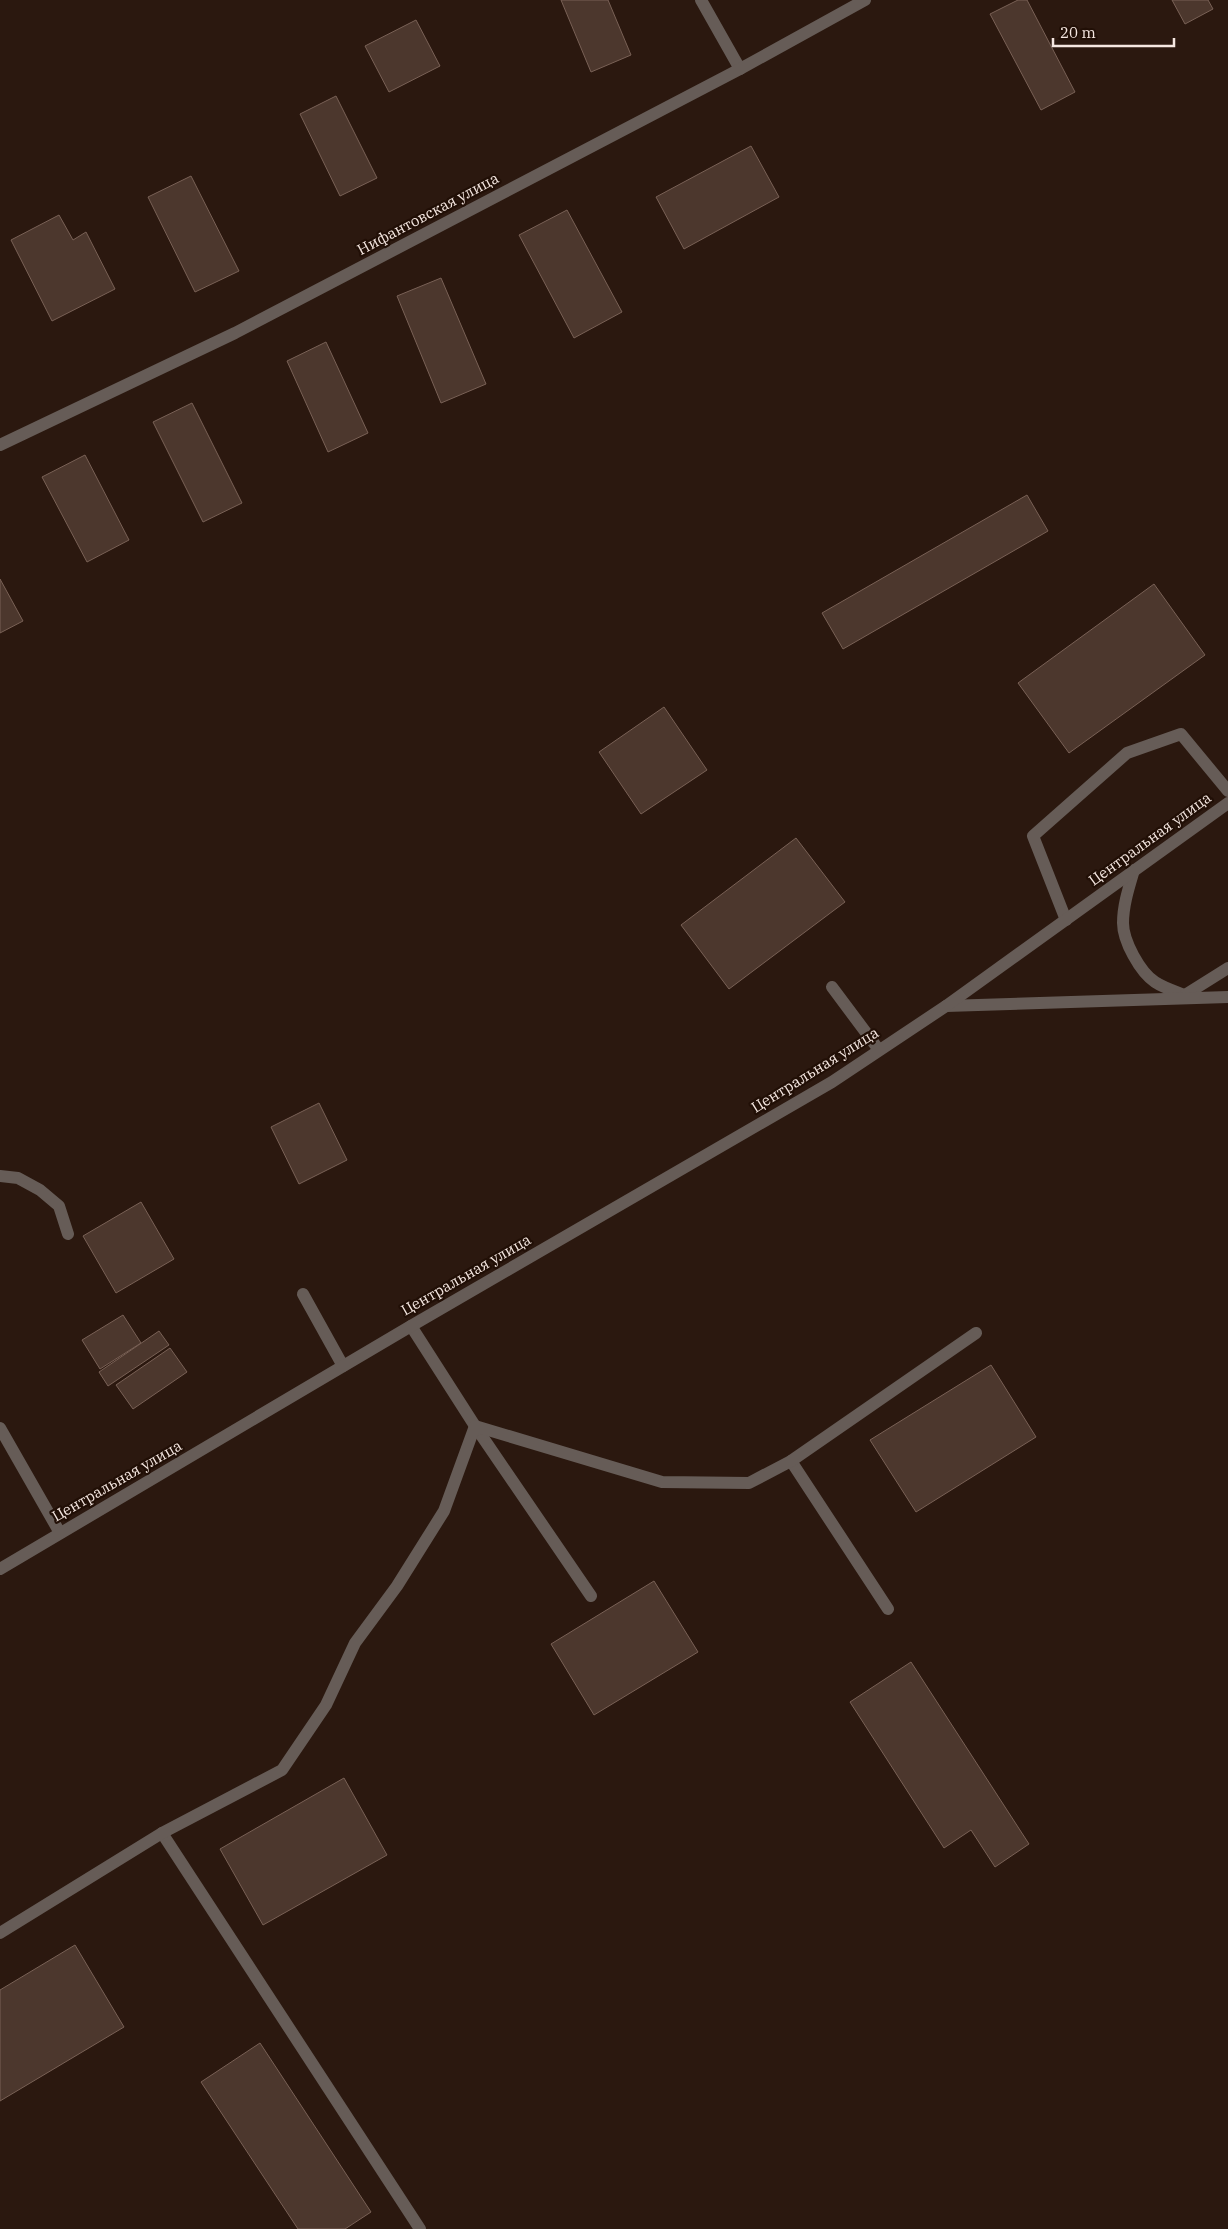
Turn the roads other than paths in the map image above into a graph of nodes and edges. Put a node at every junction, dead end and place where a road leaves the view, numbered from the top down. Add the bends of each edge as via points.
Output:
1 (701, 0) edge
2 (865, 0) edge
3 (740, 69) junction
4 (0, 445) edge
5 (1228, 791) edge
6 (1228, 804) edge
7 (1134, 870) junction
8 (1066, 920) junction
9 (1228, 968) edge
10 (832, 987) dead end
11 (1188, 996) junction
12 (1228, 997) edge
13 (946, 1006) junction
14 (879, 1050) junction
15 (0, 1176) edge
16 (68, 1234) dead end
17 (303, 1294) dead end
18 (410, 1326) junction
19 (976, 1334) dead end
20 (344, 1366) junction
21 (475, 1426) junction
22 (0, 1428) edge
23 (790, 1461) junction
24 (60, 1533) junction
25 (0, 1569) edge
26 (591, 1596) dead end
27 (888, 1609) dead end
28 (162, 1833) junction
29 (0, 1934) edge
30 (420, 2229) edge

1 - 3 street
2 - 3 street, Нифантовская улица
3 - 4 street, Нифантовская улица via 235,333
5 - 8 street via 1181,734 1127,753 1033,836
6 - 7 street, Центральная улица
7 - 8 street, Центральная улица
7 - 11 street via 1125,902 1123,925 1130,945 1140,968 1156,982
8 - 13 street, Центральная улица
9 - 11 street
10 - 14 street
11 - 12 street
11 - 13 street
13 - 14 street, Центральная улица
14 - 18 street, Центральная улица via 832,1082
15 - 16 street via 18,1178 59,1206
17 - 20 street
18 - 20 street, Центральная улица
18 - 21 street
19 - 23 street
20 - 24 street, Центральная улица
21 - 23 street via 662,1482 750,1483
21 - 26 street
21 - 28 street via 444,1511 397,1586 355,1643 326,1705 282,1770
22 - 24 street
23 - 27 street
24 - 25 street, Центральная улица
28 - 29 street
28 - 30 street

